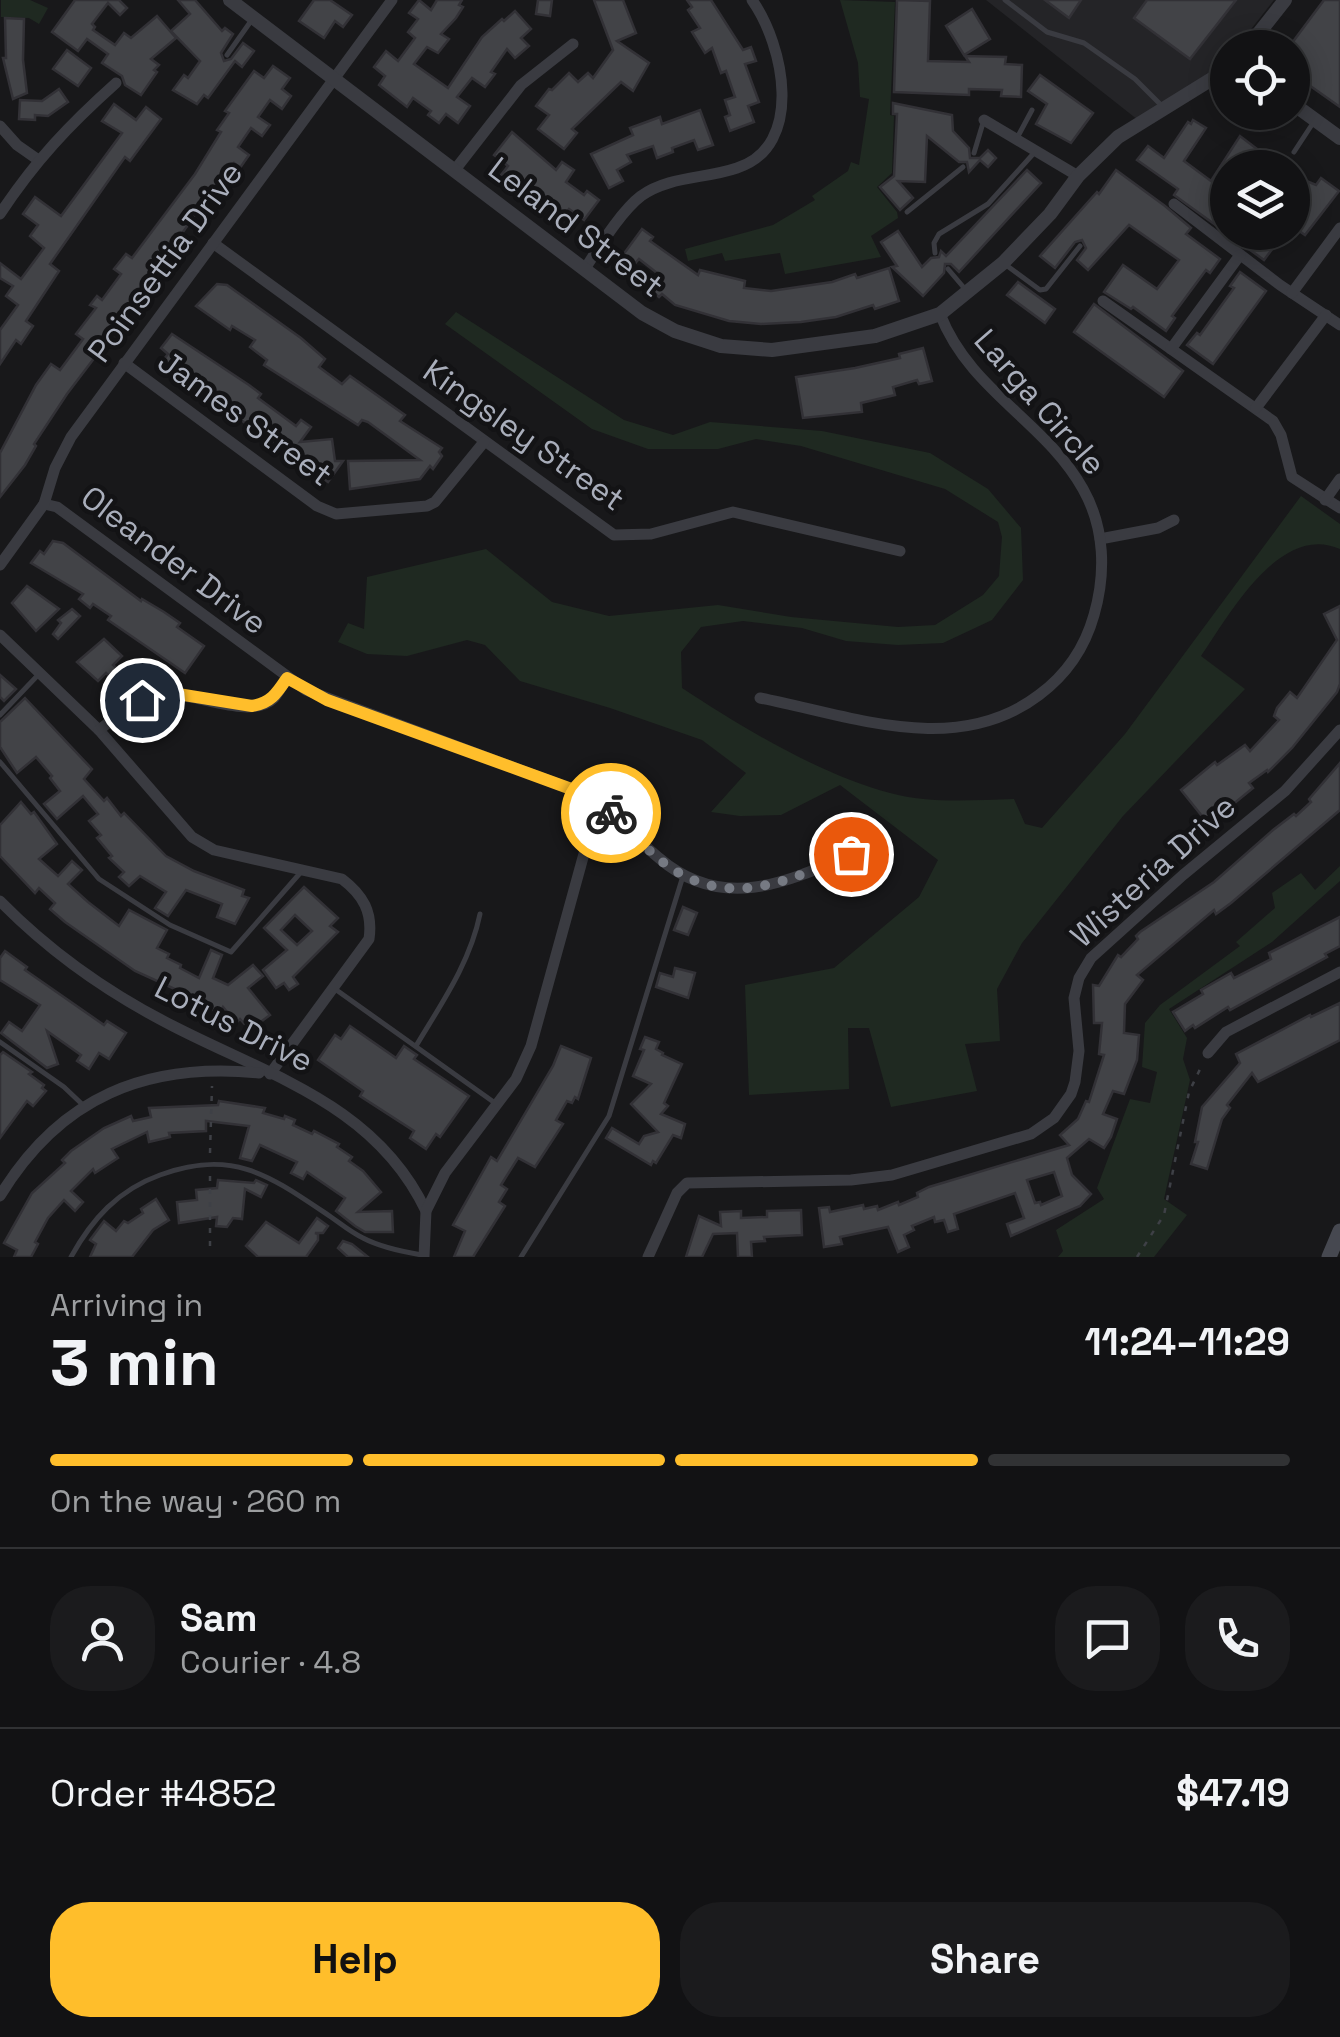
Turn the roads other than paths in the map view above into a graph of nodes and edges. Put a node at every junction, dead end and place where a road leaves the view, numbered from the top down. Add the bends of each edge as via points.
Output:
1 (230, 0) edge
2 (392, 0) edge
3 (752, 0) edge
4 (1005, 0) edge
5 (1285, 0) edge
6 (252, 19) junction
7 (1261, 30) edge
8 (573, 44) dead end
9 (227, 55) dead end
10 (333, 79) junction
11 (1210, 80) edge
12 (116, 84) dead end
13 (1165, 109) junction
14 (1032, 110) dead end
15 (1310, 117) edge
16 (984, 120) joint
17 (1315, 121) junction
18 (0, 126) edge
19 (1340, 138) edge
20 (1016, 139) junction
21 (1295, 150) edge
22 (1036, 151) junction
23 (974, 153) dead end
24 (37, 160) junction
25 (963, 166) dead end
26 (454, 171) junction
27 (1078, 176) junction
28 (1174, 204) dead end
29 (907, 212) dead end
30 (0, 214) edge
31 (1340, 228) edge
32 (213, 243) junction
33 (1080, 246) dead end
34 (935, 254) dead end
35 (1240, 255) junction
36 (1004, 263) junction
37 (948, 268) dead end
38 (584, 270) junction
39 (1292, 293) junction
40 (969, 294) junction
41 (1104, 302) dead end
42 (940, 314) junction
43 (1326, 315) junction
44 (1340, 325) edge
45 (1171, 348) junction
46 (124, 364) junction
47 (1256, 408) junction
48 (484, 442) junction
49 (1340, 479) edge
50 (1325, 500) junction
51 (44, 504) junction
52 (1340, 508) edge
53 (1174, 520) dead end
54 (1100, 539) junction
55 (900, 551) dead end
56 (0, 565) edge
57 (0, 635) edge
58 (41, 672) junction
59 (287, 678) junction
60 (760, 698) dead end
61 (0, 716) edge
62 (98, 730) junction
63 (1340, 730) edge
64 (0, 762) edge
65 (598, 803) junction
66 (864, 848) dead end
67 (302, 871) junction
68 (684, 874) junction
69 (0, 901) edge
70 (480, 914) dead end
71 (1340, 972) edge
72 (334, 989) junction
73 (0, 1042) edge
74 (416, 1046) junction
75 (1208, 1053) road end
76 (270, 1074) junction
77 (498, 1105) junction
78 (84, 1106) junction
79 (0, 1196) edge
80 (426, 1211) junction
81 (1340, 1231) edge
82 (424, 1256) edge
83 (71, 1257) edge
84 (521, 1257) edge
85 (648, 1257) edge
86 (1328, 1257) edge

1 - 6 street, Leland Street
2 - 10 street, Poinsettia Drive
3 - 38 street via 782,71 777,132 762,156 739,168 666,183 638,198
4 - 13 lane via 1047,32 1084,43
5 - 7 street
6 - 9 lane
6 - 10 street, Leland Street
8 - 26 street via 520,85
10 - 26 street, Leland Street
10 - 32 street, Poinsettia Drive
11 - 13 street, Leland Street
12 - 24 street
13 - 27 street, Leland Street via 1118,137
14 - 20 lane
15 - 17 street
16 - 20 street
16 - 23 lane
17 - 19 street
17 - 21 lane
18 - 24 street
20 - 22 street
22 - 27 street
22 - 34 lane via 988,204 939,234
24 - 30 street
25 - 29 lane
26 - 38 street, Leland Street
27 - 36 street, Leland Street
28 - 35 street
31 - 39 street
32 - 46 street, Poinsettia Drive
32 - 48 street, Kingsley Street
33 - 36 lane via 1046,290
35 - 39 street
35 - 45 street
36 - 40 street, Leland Street
37 - 40 lane
38 - 42 street, Leland Street via 675,331 748,350 875,336
39 - 43 street
40 - 42 street, Leland Street
41 - 45 street
42 - 54 street, Larga Circle via 968,366 1080,485
43 - 44 street
43 - 47 street
45 - 47 street
46 - 48 street, James Street via 336,514 427,506
46 - 51 street, Poinsettia Drive via 71,437
47 - 50 street via 1282,435 1292,476
48 - 55 street, Kingsley Street via 614,535 650,534 733,512
49 - 50 street
50 - 52 street
51 - 56 street, Poinsettia Drive
51 - 59 street, Oleander Drive via 57,507
53 - 54 street
54 - 60 street, Larga Circle via 1098,598 1080,648 1051,686 1010,713 970,727 933,730
57 - 58 street
58 - 61 lane
58 - 62 street
59 - 62 street via 264,704 165,695 132,705
59 - 65 street, Oleander Drive via 327,700
62 - 67 street via 192,837 214,850
63 - 85 street, Wisteria Drive via 1285,791 1091,958 1074,998 1075,1082 1054,1118 1030,1134 892,1175 687,1182
64 - 67 lane via 99,879 170,925 232,952
65 - 68 street, Oleander Drive
65 - 77 street via 531,1046
66 - 68 street, Oleander Drive via 766,887 720,887
67 - 72 street via 342,879 356,889 371,922 369,938
68 - 84 lane via 608,1116
69 - 76 street, Lotus Drive via 100,984
70 - 74 lane via 475,942
71 - 75 street via 1226,1032
72 - 74 lane
72 - 76 street
73 - 78 lane
74 - 77 lane
76 - 78 street via 178,1072
76 - 80 street, Lotus Drive via 362,1126 411,1180
77 - 80 street via 445,1174
78 - 79 street via 45,1136
80 - 82 street
81 - 86 main road
82 - 83 lane via 363,1238 257,1172 201,1162 129,1188 96,1217

